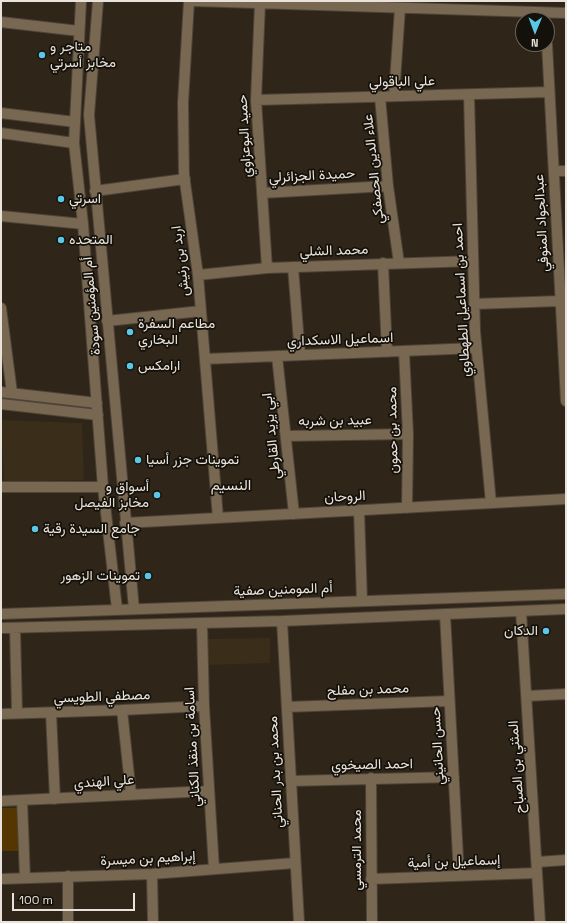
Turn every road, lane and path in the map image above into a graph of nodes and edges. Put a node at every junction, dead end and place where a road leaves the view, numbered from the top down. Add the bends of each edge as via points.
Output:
1 (81, 1) edge
2 (98, 1) edge
3 (189, 1) edge
4 (194, 1) edge
5 (260, 3) junction
6 (302, 3) edge
7 (475, 6) edge
8 (400, 8) junction
9 (517, 12) edge
10 (566, 13) edge
11 (555, 15) edge
12 (1, 22) edge
13 (79, 31) junction
14 (547, 52) edge
15 (549, 92) junction
16 (469, 94) junction
17 (394, 96) junction
18 (380, 97) junction
19 (256, 100) junction
20 (1, 113) edge
21 (75, 122) junction
22 (1, 133) edge
23 (74, 142) junction
24 (554, 171) junction
25 (566, 171) edge
26 (185, 179) junction
27 (388, 186) junction
28 (95, 191) junction
29 (262, 192) junction
30 (1, 216) edge
31 (83, 224) junction
32 (473, 261) junction
33 (383, 263) junction
34 (399, 263) junction
35 (293, 267) junction
36 (267, 268) junction
37 (198, 275) junction
38 (560, 301) junction
39 (474, 304) junction
40 (1, 308) edge
41 (200, 311) junction
42 (107, 321) junction
43 (564, 336) edge
44 (476, 348) junction
45 (404, 351) junction
46 (387, 352) junction
47 (300, 355) junction
48 (277, 356) junction
49 (204, 359) junction
50 (1, 392) edge
51 (12, 393) junction
52 (566, 401) edge
53 (97, 403) junction
54 (1, 404) edge
55 (98, 415) junction
56 (408, 434) junction
57 (286, 436) junction
58 (1, 487) edge
59 (104, 487) junction
60 (566, 499) edge
61 (491, 503) junction
62 (407, 508) junction
63 (360, 510) junction
64 (294, 514) junction
65 (218, 518) junction
66 (125, 523) junction
67 (566, 594) edge
68 (362, 601) junction
69 (117, 609) junction
70 (134, 609) junction
71 (566, 609) edge
72 (521, 611) junction
73 (1, 614) edge
74 (445, 614) junction
75 (282, 621) junction
76 (202, 624) junction
77 (1, 628) edge
78 (15, 628) junction
79 (566, 694) edge
80 (526, 696) junction
81 (450, 701) junction
82 (204, 706) junction
83 (287, 707) junction
84 (122, 710) junction
85 (17, 713) junction
86 (51, 713) junction
87 (1, 714) edge
88 (454, 777) junction
89 (371, 778) junction
90 (291, 781) junction
91 (209, 791) junction
92 (131, 794) junction
93 (55, 799) junction
94 (22, 800) junction
95 (1, 801) edge
96 (566, 860) edge
97 (537, 862) junction
98 (295, 863) junction
99 (214, 869) junction
100 (538, 873) junction
101 (152, 874) junction
102 (68, 876) junction
103 (459, 876) junction
104 (26, 878) junction
105 (1, 879) edge
106 (371, 879) junction
107 (68, 922) edge
108 (153, 922) edge
109 (299, 922) edge
110 (372, 922) edge
111 (540, 922) edge

1 - 13 street, أم المؤمنين سودة
2 - 28 street, أم المؤمنين سودة via 89,115
3 - 26 street, اربد بن رنيش via 182,103
4 - 5 street
5 - 6 street
5 - 19 street, حميد البوعزاوي
6 - 8 street
7 - 8 street
7 - 9 street
8 - 17 street
10 - 11 street
12 - 13 street
13 - 21 street, أم المؤمنين سودة
14 - 15 street, عبدالجواد المنوفي
15 - 16 street, علي الباقولي
15 - 24 street, عبدالجواد المنوفي
16 - 17 street, علي الباقولي
16 - 32 street, احمد بن اسماعيل الطهطاوي
17 - 18 street, علي الباقولي
18 - 19 street, علي الباقولي
18 - 27 street, علاء الدين الحصفكي
19 - 29 street, حميد البوعزاوي
20 - 21 street
21 - 23 street, أم المؤمنين سودة
22 - 23 street
23 - 31 street, أم المؤمنين سودة
24 - 25 street
24 - 38 street, عبدالجواد المنوفي
26 - 28 street
26 - 37 street, اربد بن رنيش
27 - 29 street, حميدة الجزائرلي
27 - 34 street, علاء الدين الحصفكي
28 - 42 street, أم المؤمنين سودة
29 - 36 street, حميد البوعزاوي
30 - 31 street
31 - 53 street, أم المؤمنين سودة
32 - 34 street, محمد الشلي
32 - 39 street, احمد بن اسماعيل الطهطاوي
33 - 34 street, محمد الشلي
33 - 35 street, محمد الشلي
33 - 46 street
35 - 36 street, محمد الشلي
35 - 47 street
36 - 37 street, محمد الشلي
37 - 41 street, اربد بن رنيش
38 - 39 street
38 - 43 street, عبدالجواد المنوفي
39 - 44 street, احمد بن اسماعيل الطهطاوي
40 - 51 street
41 - 42 street
41 - 49 street, اربد بن رنيش
42 - 66 street, أم المؤمنين سودة
43 - 52 street, عبدالجواد المنوفي
44 - 45 street, اسماعيل الاسكداري
44 - 61 street, احمد بن اسماعيل الطهطاوي
45 - 46 street, اسماعيل الاسكداري
45 - 56 street, محمد بن حمون
46 - 47 street, اسماعيل الاسكداري
47 - 48 street, اسماعيل الاسكداري
48 - 49 street, اسماعيل الاسكداري
48 - 57 street, ابي يزيد القارطي
49 - 65 street, اربد بن رنيش
50 - 51 street
51 - 53 street
53 - 55 street, أم المؤمنين سودة
54 - 55 street
55 - 59 street, أم المؤمنين سودة
56 - 57 street, عبيد بن شربه
56 - 62 street, محمد بن حمون
57 - 64 street, ابي يزيد القارطي
58 - 59 street
59 - 69 street, أم المؤمنين سودة
60 - 61 street, الروحان
61 - 62 street, الروحان
62 - 63 street, الروحان
63 - 64 street, الروحان
63 - 68 street
64 - 65 street, الروحان
65 - 66 street, الروحان
66 - 70 street, أم المؤمنين سودة
67 - 68 street, أم المومنين صفية
68 - 70 street, أم المومنين صفية
69 - 70 street, أم المومنين صفية
69 - 73 street, أم المومنين صفية
71 - 72 street
72 - 74 street
72 - 80 street, المثني بن الصباح
74 - 75 street
74 - 81 street, حسن الحانيني
75 - 76 street
75 - 83 street, محمد بن بدر الحناني
76 - 78 street
76 - 82 street, اسامة بن منقذ الكناني
77 - 78 street
78 - 85 street
79 - 80 street
80 - 97 street, المثني بن الصباح
81 - 83 street, محمد بن مفلح
81 - 88 street, حسن الحانيني
82 - 84 street, مصطفي الطويسي
82 - 91 street, اسامة بن منقذ الكناني
83 - 90 street, محمد بن بدر الحناني
84 - 86 street, مصطفي الطويسي
84 - 92 street
85 - 86 street, مصطفي الطويسي
85 - 87 street, مصطفي الطويسي
86 - 93 street
88 - 89 street, احمد الصيخوي
88 - 103 street, حسن الحانيني
89 - 90 street, احمد الصيخوي
89 - 106 street, محمد الترمسي
90 - 98 street, محمد بن بدر الحناني
91 - 92 street, علي الهندي
91 - 99 street, اسامة بن منقذ الكناني
92 - 93 street, علي الهندي
93 - 94 street, علي الهندي
94 - 95 street, علي الهندي
94 - 104 street
96 - 97 street
97 - 100 street, المثني بن الصباح
98 - 99 street, إبراهيم بن ميسرة
98 - 109 street, محمد بن بدر الحناني
99 - 101 street, إبراهيم بن ميسرة
100 - 103 street, إسماعيل بن أمية
100 - 111 street, المثني بن الصباح
101 - 102 street, إبراهيم بن ميسرة
101 - 108 street
102 - 104 street, إبراهيم بن ميسرة
102 - 107 street
103 - 106 street, إسماعيل بن أمية
104 - 105 street, إبراهيم بن ميسرة
106 - 110 street, محمد الترمسي

